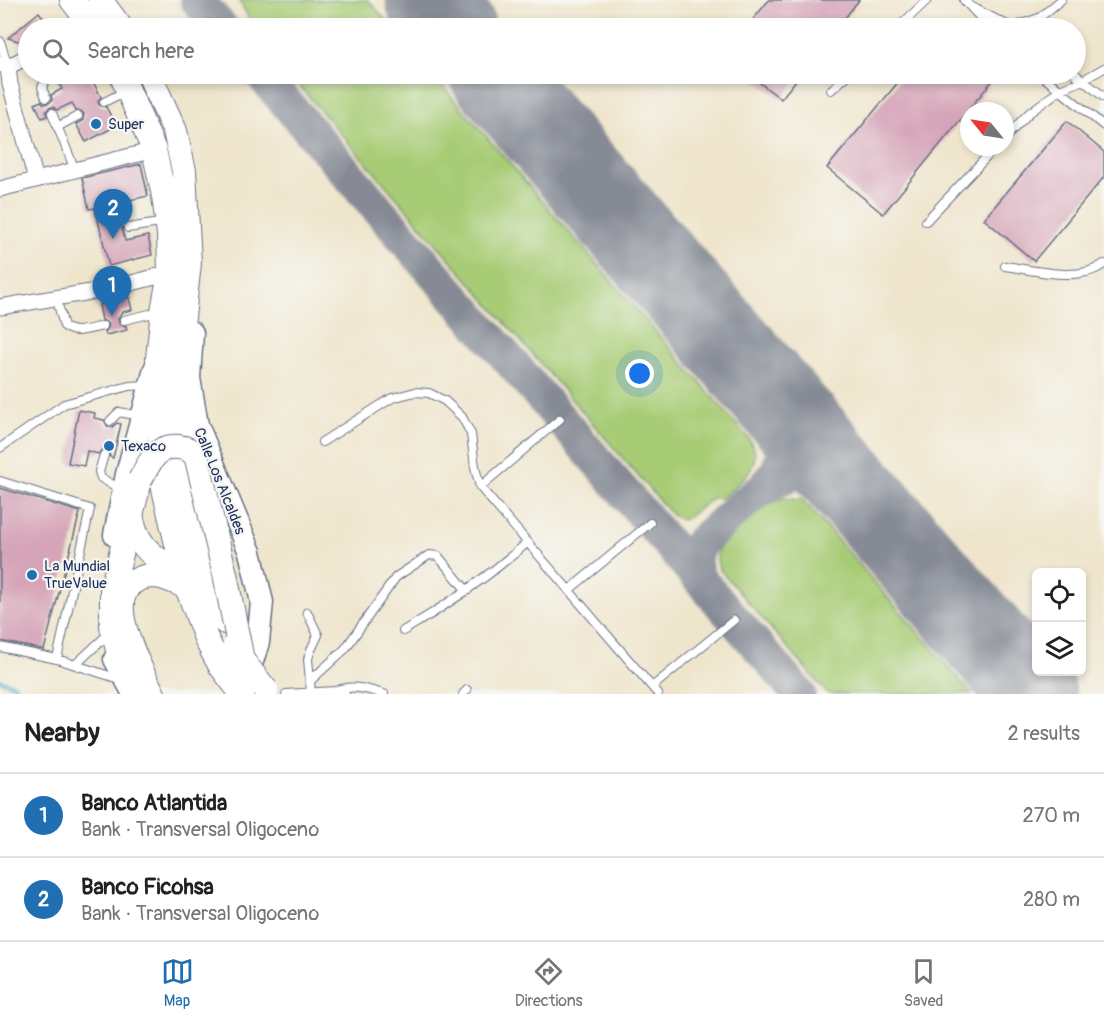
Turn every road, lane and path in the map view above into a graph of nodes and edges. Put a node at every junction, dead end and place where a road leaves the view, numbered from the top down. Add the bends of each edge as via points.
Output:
1 (72, 0) edge
2 (100, 0) edge
3 (927, 0) edge
4 (1061, 0) edge
5 (967, 3) edge
6 (82, 18) edge
7 (114, 18) edge
8 (908, 18) edge
9 (981, 18) edge
10 (994, 18) edge
11 (1039, 18) edge
12 (0, 41) edge
13 (18, 60) edge
14 (4, 66) edge
15 (1104, 68) edge
16 (1086, 78) edge
17 (1086, 83) edge
18 (44, 84) edge
19 (123, 84) edge
20 (126, 84) edge
21 (154, 84) edge
22 (838, 84) edge
23 (1052, 84) edge
24 (1074, 84) edge
25 (831, 90) dead end
26 (1060, 90) junction
27 (46, 98) dead end
28 (1104, 98) edge
29 (104, 102) dead end
30 (52, 113) dead end
31 (78, 116) dead end
32 (1104, 126) edge
33 (57, 127) junction
34 (1014, 129) edge
35 (154, 150) junction
36 (987, 156) edge
37 (75, 170) junction
38 (36, 180) junction
39 (0, 189) edge
40 (926, 221) dead end
41 (167, 222) junction
42 (128, 228) dead end
43 (1104, 264) edge
44 (1005, 266) dead end
45 (180, 268) junction
46 (56, 297) junction
47 (0, 307) edge
48 (163, 310) junction
49 (124, 320) dead end
50 (103, 326) dead end
51 (158, 358) junction
52 (151, 385) junction
53 (141, 416) junction
54 (560, 419) dead end
55 (110, 421) dead end
56 (322, 442) dead end
57 (0, 448) edge
58 (104, 455) dead end
59 (0, 481) edge
60 (480, 487) junction
61 (132, 494) junction
62 (650, 523) dead end
63 (528, 542) junction
64 (186, 582) junction
65 (568, 590) junction
66 (467, 591) junction
67 (307, 612) dead end
68 (734, 620) dead end
69 (403, 631) dead end
70 (104, 638) junction
71 (0, 647) edge
72 (57, 659) junction
73 (242, 660) junction
74 (75, 665) junction
75 (310, 681) junction
76 (137, 685) edge
77 (652, 687) junction
78 (335, 690) junction
79 (311, 692) junction
80 (274, 693) edge
81 (242, 694) edge
82 (345, 694) edge
83 (384, 694) edge
84 (658, 694) edge

1 - 6 main road
2 - 7 main road
3 - 8 lane
4 - 11 lane
5 - 9 lane
5 - 10 lane
12 - 14 lane
13 - 14 street
14 - 38 street
15 - 16 lane
17 - 28 lane
18 - 27 lane
19 - 29 lane
20 - 35 main road
21 - 45 main road via 175,131 184,171
22 - 25 lane
23 - 26 lane
24 - 26 lane
26 - 32 lane
26 - 34 lane
30 - 33 lane
31 - 33 lane
33 - 37 lane
35 - 37 street
35 - 41 main road
36 - 40 lane
37 - 38 street
38 - 39 street
41 - 42 lane
41 - 45 main road
43 - 44 lane via 1095,271 1065,274
45 - 46 street via 109,289
45 - 48 main road
45 - 73 main road, bridge via 176,380 182,474 203,563
45 - 81 main road, Calle Los Alcaldes via 194,294 189,378 197,425 249,552 262,602 258,642
46 - 47 street
46 - 50 lane via 68,329 74,332
48 - 49 lane
48 - 51 main road
51 - 52 main road
51 - 64 main road via 161,476
52 - 53 main road
52 - 57 lane via 129,386 64,404
53 - 55 lane via 120,412
53 - 61 main road
54 - 60 lane
56 - 60 lane via 392,398 429,393 462,417 471,434
58 - 61 lane via 101,478
59 - 72 lane via 90,509
60 - 63 lane
61 - 64 main road via 132,528 138,541
61 - 70 main road via 100,607
61 - 73 main road, bridge via 155,454 163,449 177,447 196,455
61 - 76 main road via 112,589 112,626
62 - 65 lane
63 - 65 lane
63 - 66 lane
64 - 76 main road via 152,576 131,582 124,589 123,625
64 - 81 main road, bridge via 207,640
65 - 77 lane
66 - 69 lane
66 - 75 lane via 438,556 429,555 396,577 345,649
67 - 75 lane via 318,635 308,659
68 - 77 lane
70 - 74 lane
70 - 76 main road
71 - 72 lane
72 - 74 lane
73 - 80 main road, bridge
74 - 76 lane
75 - 79 lane
77 - 84 lane
78 - 79 lane
78 - 82 lane
78 - 83 lane via 346,686
79 - 80 lane

